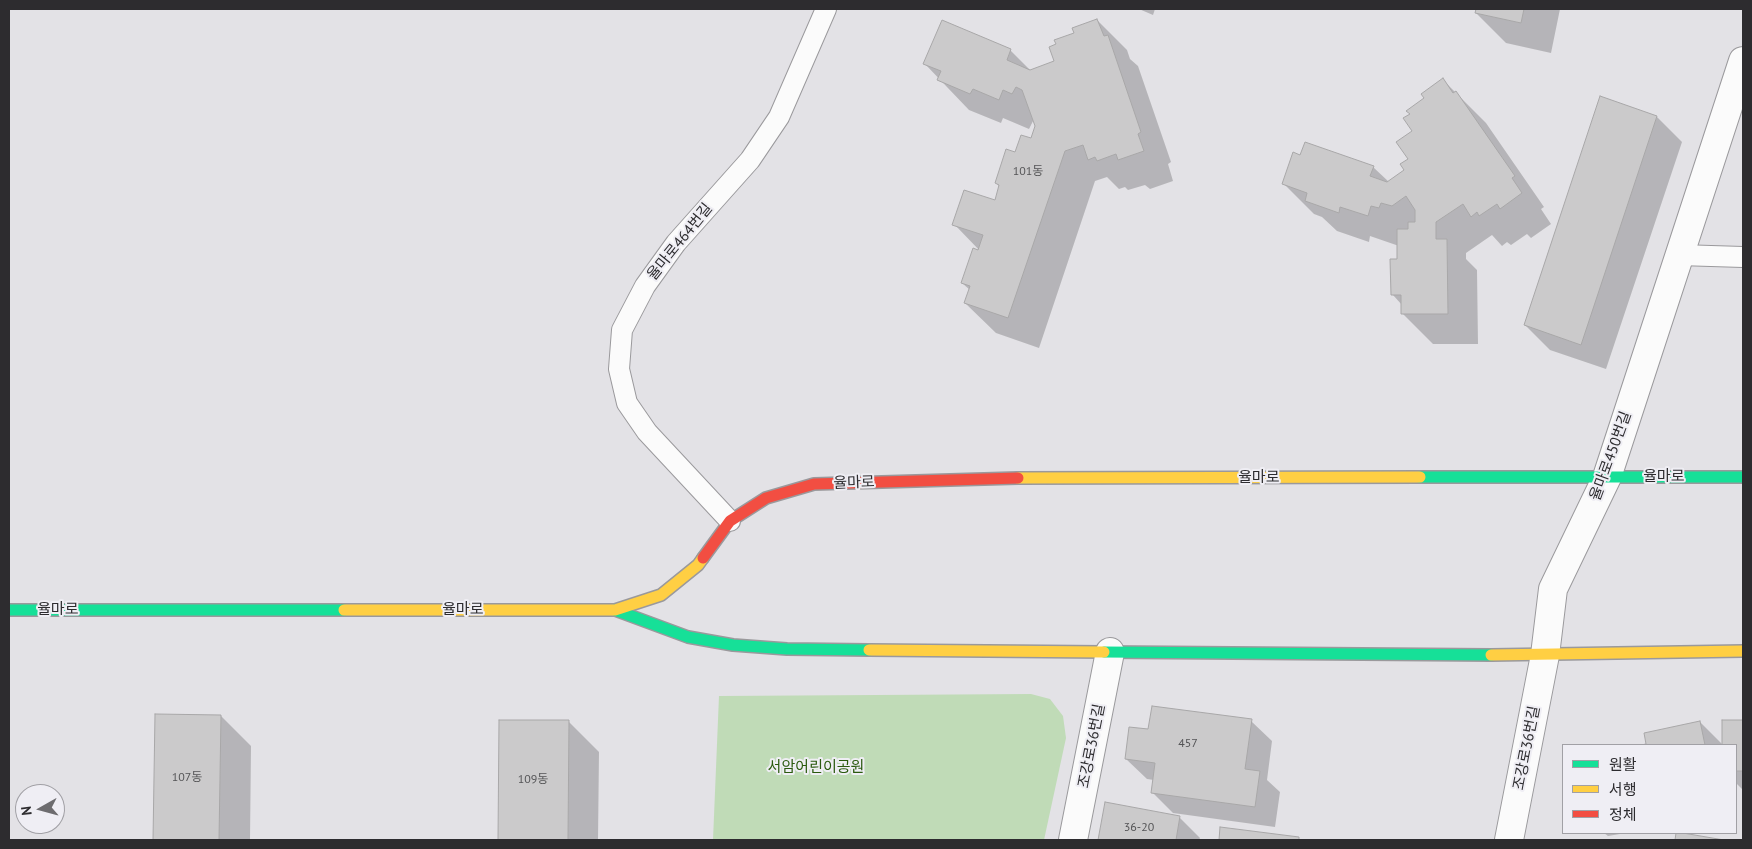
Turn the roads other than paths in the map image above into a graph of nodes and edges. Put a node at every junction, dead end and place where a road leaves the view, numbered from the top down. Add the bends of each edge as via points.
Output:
1 (826, 9) edge
2 (1743, 61) edge
3 (1678, 255) junction
4 (1743, 257) edge
5 (1607, 477) junction
6 (1743, 477) edge
7 (730, 521) junction
8 (9, 610) edge
9 (615, 610) junction
10 (1743, 651) edge
11 (1110, 652) junction
12 (1545, 655) junction
13 (1073, 840) edge
14 (1509, 840) edge

1 - 7 lane, 율마로464번길 via 779,117 750,160 676,242 645,286 622,330 619,370 628,403 647,432
2 - 3 street, 율마로450번길
3 - 4 lane
3 - 5 street, 율마로450번길
5 - 6 street, 율마로
5 - 7 street, 율마로 via 972,478 814,484 766,498
5 - 12 street, 율마로450번길 via 1553,589
7 - 9 street, 율마로 via 698,565 661,595
8 - 9 street, 율마로
9 - 11 street via 688,637 733,645 787,649
10 - 12 street
11 - 12 street
11 - 13 street, 조강로36번길
12 - 14 street, 조강로36번길

